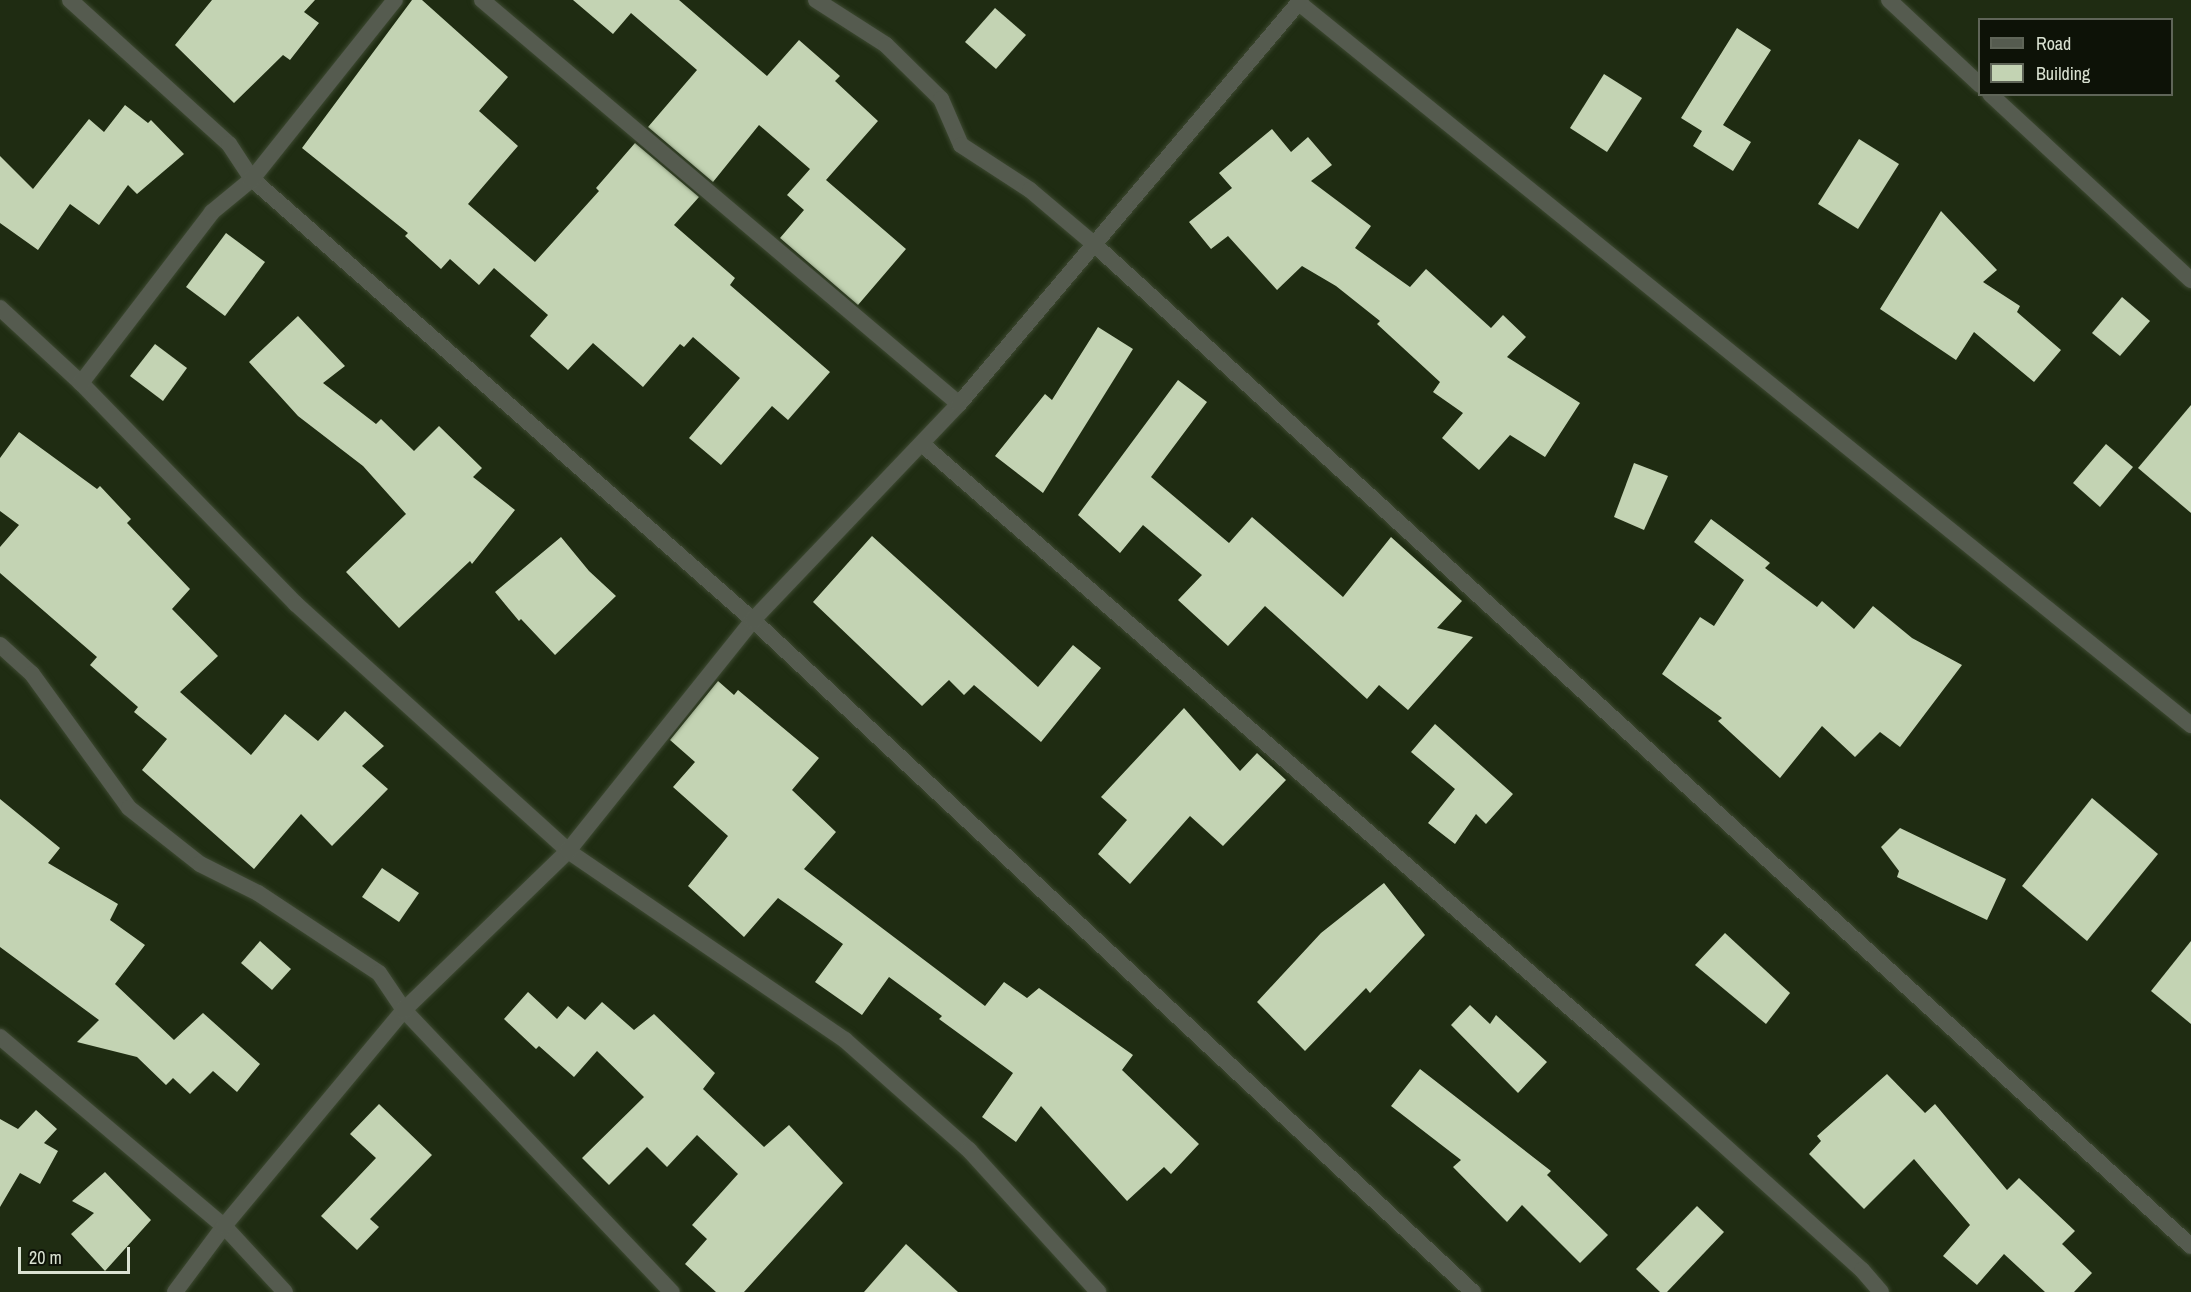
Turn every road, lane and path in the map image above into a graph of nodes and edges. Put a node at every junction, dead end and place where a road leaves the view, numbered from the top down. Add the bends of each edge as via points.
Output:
1 (70, 0) edge
2 (395, 0) edge
3 (482, 0) edge
4 (816, 0) edge
5 (1888, 0) edge
6 (1300, 1) edge
7 (1978, 83) edge
8 (1992, 96) edge
9 (252, 179) junction
10 (1095, 245) junction
11 (2191, 280) edge
12 (0, 308) edge
13 (81, 383) junction
14 (959, 404) junction
15 (922, 444) junction
16 (753, 620) junction
17 (0, 645) edge
18 (2191, 725) edge
19 (568, 851) junction
20 (404, 1010) junction
21 (0, 1037) edge
22 (224, 1226) junction
23 (2191, 1246) edge
24 (176, 1292) edge
25 (285, 1292) edge
26 (672, 1292) edge
27 (1098, 1292) edge
28 (1473, 1292) edge
29 (1881, 1292) edge

1 - 9 street via 229,144
2 - 9 street
3 - 14 street
4 - 10 street via 886,45 912,69 941,99 961,145 1030,190
5 - 7 street
6 - 10 street
6 - 18 street
8 - 11 street
9 - 13 street via 212,212
9 - 16 street
10 - 14 street
10 - 23 street
12 - 13 street
13 - 19 street via 296,604
14 - 15 street
15 - 16 street
15 - 29 street via 1614,1046 1862,1270
16 - 19 street
16 - 28 street
17 - 20 street via 39,683 129,808 200,864 258,893 379,973
19 - 20 street
19 - 27 street via 845,1040 969,1150
20 - 22 street
20 - 26 street
21 - 22 street
22 - 24 street
22 - 25 street

